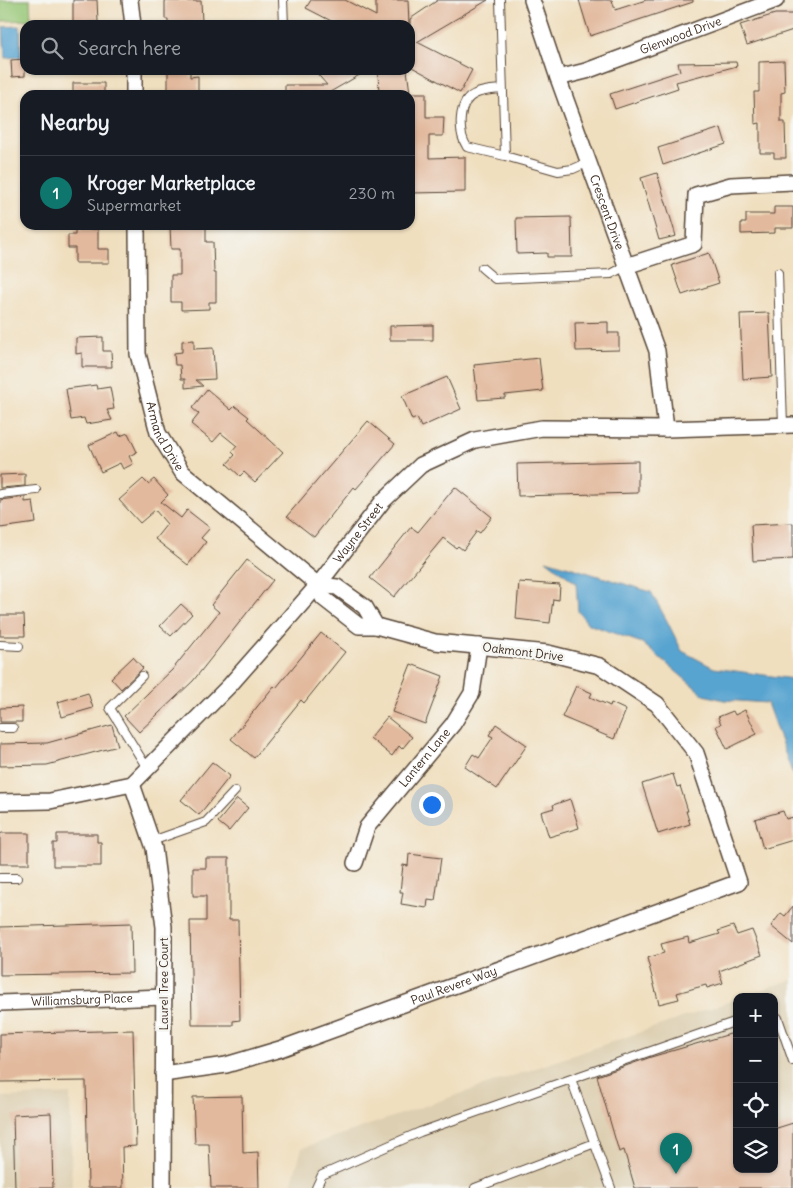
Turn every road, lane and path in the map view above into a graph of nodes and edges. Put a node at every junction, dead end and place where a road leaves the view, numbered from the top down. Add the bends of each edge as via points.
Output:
1 (130, 0) edge
2 (283, 0) edge
3 (500, 0) edge
4 (532, 0) edge
5 (776, 0) edge
6 (132, 20) edge
7 (284, 20) edge
8 (134, 75) edge
9 (558, 78) junction
10 (502, 89) junction
11 (134, 90) edge
12 (505, 156) junction
13 (589, 162) junction
14 (793, 182) edge
15 (137, 230) edge
16 (626, 266) junction
17 (482, 268) dead end
18 (778, 273) dead end
19 (788, 425) edge
20 (666, 429) junction
21 (36, 490) dead end
22 (0, 494) edge
23 (318, 585) junction
24 (0, 645) edge
25 (19, 646) dead end
26 (479, 646) junction
27 (142, 676) dead end
28 (0, 728) edge
29 (13, 728) dead end
30 (147, 768) junction
31 (132, 784) junction
32 (235, 791) dead end
33 (0, 802) edge
34 (152, 841) junction
35 (355, 863) dead end
36 (0, 878) edge
37 (17, 878) dead end
38 (739, 882) joint
39 (164, 997) junction
40 (0, 1004) edge
41 (778, 1018) edge
42 (733, 1022) edge
43 (793, 1061) edge
44 (163, 1074) junction
45 (571, 1079) junction
46 (596, 1143) junction
47 (163, 1188) edge
48 (316, 1188) edge
49 (475, 1188) edge
50 (611, 1188) edge

1 - 6 street
2 - 7 lane
3 - 10 lane
4 - 9 street, Crescent Drive
5 - 9 street, Glenwood Drive
8 - 11 street
9 - 13 street, Crescent Drive
10 - 12 lane
10 - 12 lane via 476,94 467,101 461,115 462,139 467,147
12 - 13 lane via 558,171
13 - 16 street, Crescent Drive
14 - 16 street via 731,185 696,195 694,244
15 - 23 street, Armand Drive via 138,354 158,433 182,472
16 - 17 lane via 611,274 495,279
16 - 20 street, Crescent Drive via 657,351
18 - 19 lane
19 - 20 street, Wayne Street
20 - 23 street, Wayne Street via 542,428 475,440 421,465 383,501
21 - 22 lane
23 - 26 street, Oakmont Drive via 323,598 359,626 376,626 435,642
23 - 30 street, Wayne Street via 230,685
24 - 25 lane
26 - 35 street, Lantern Lane via 472,693 453,724 367,828
26 - 38 street, Oakmont Drive via 548,653 600,666 658,704 696,753
27 - 30 lane via 110,708
28 - 29 lane
30 - 31 street, Wayne Street
31 - 33 street via 50,801
31 - 34 street, Laurel Tree Court
32 - 34 lane via 206,822
34 - 39 street, Laurel Tree Court via 164,927
36 - 37 lane
38 - 44 street, Paul Revere Way via 280,1049 226,1065
39 - 40 street, Williamsburg Place
39 - 44 street, Laurel Tree Court
41 - 43 lane
42 - 45 lane
44 - 47 street, Laurel Tree Court
45 - 46 lane
45 - 48 lane via 420,1132 322,1174
46 - 49 lane
46 - 50 lane

